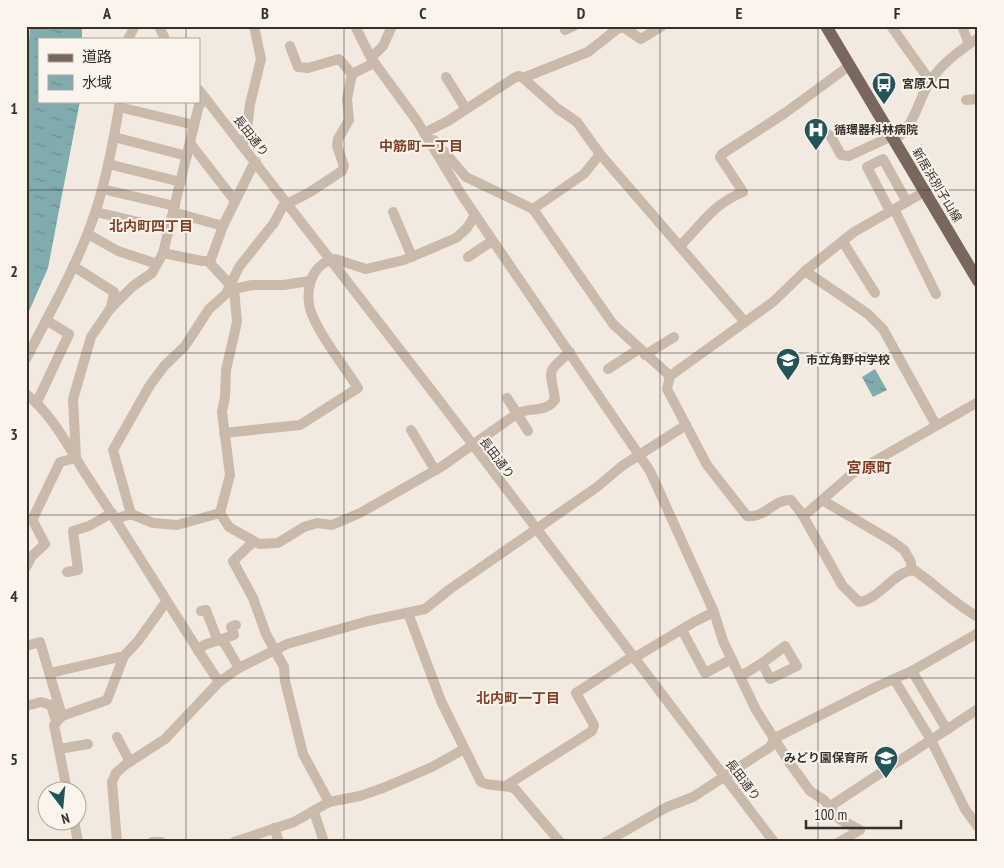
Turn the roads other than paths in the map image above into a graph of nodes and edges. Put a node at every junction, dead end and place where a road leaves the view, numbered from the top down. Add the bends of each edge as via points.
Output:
1 (135, 26) edge
2 (159, 26) edge
3 (254, 26) edge
4 (356, 26) edge
5 (392, 26) edge
6 (662, 26) edge
7 (826, 26) edge
8 (891, 26) edge
9 (962, 26) edge
10 (623, 27) edge
11 (610, 30) edge
12 (129, 38) edge
13 (165, 38) edge
14 (973, 41) edge
15 (290, 46) dead end
16 (372, 60) junction
17 (849, 66) junction
18 (352, 74) junction
19 (446, 77) dead end
20 (523, 78) junction
21 (930, 81) junction
22 (200, 91) edge
23 (978, 98) edge
24 (206, 99) junction
25 (966, 100) dead end
26 (120, 104) edge
27 (466, 109) junction
28 (194, 125) junction
29 (426, 132) junction
30 (830, 135) dead end
31 (114, 137) junction
32 (893, 138) junction
33 (190, 143) junction
34 (242, 145) junction
35 (600, 154) junction
36 (187, 156) junction
37 (256, 162) junction
38 (108, 164) junction
39 (180, 182) junction
40 (102, 189) junction
41 (926, 192) junction
42 (235, 201) junction
43 (287, 202) junction
44 (907, 202) junction
45 (174, 209) junction
46 (533, 210) junction
47 (892, 210) junction
48 (96, 212) junction
49 (393, 212) dead end
50 (475, 215) junction
51 (223, 226) junction
52 (169, 230) junction
53 (88, 234) junction
54 (492, 240) junction
55 (843, 242) junction
56 (680, 246) junction
57 (163, 253) junction
58 (412, 257) junction
59 (468, 257) dead end
60 (330, 260) junction
61 (208, 262) junction
62 (158, 264) junction
63 (73, 266) junction
64 (805, 271) junction
65 (310, 281) junction
66 (978, 281) edge
67 (232, 288) junction
68 (875, 293) dead end
69 (936, 294) dead end
70 (110, 309) junction
71 (46, 320) junction
72 (745, 322) junction
73 (674, 337) dead end
74 (570, 352) junction
75 (642, 352) junction
76 (26, 359) edge
77 (608, 369) dead end
78 (670, 376) junction
79 (26, 394) edge
80 (507, 398) dead end
81 (37, 402) junction
82 (978, 402) edge
83 (518, 413) junction
84 (936, 424) junction
85 (686, 425) junction
86 (411, 429) dead end
87 (528, 431) dead end
88 (224, 433) junction
89 (472, 446) junction
90 (640, 454) junction
91 (76, 458) junction
92 (435, 470) junction
93 (822, 500) junction
94 (220, 513) junction
95 (132, 514) junction
96 (802, 514) junction
97 (113, 516) junction
98 (535, 528) junction
99 (253, 542) junction
100 (26, 566) edge
101 (911, 570) junction
102 (67, 572) dead end
103 (166, 602) junction
104 (201, 611) dead end
105 (714, 612) junction
106 (408, 613) junction
107 (978, 617) edge
108 (236, 624) dead end
109 (682, 630) junction
110 (977, 636) edge
111 (220, 639) junction
112 (27, 645) edge
113 (276, 649) junction
114 (198, 651) junction
115 (124, 656) junction
116 (633, 657) junction
117 (732, 658) junction
118 (762, 663) dead end
119 (239, 668) junction
120 (912, 671) junction
121 (50, 673) junction
122 (740, 676) junction
123 (894, 679) junction
124 (219, 682) junction
125 (33, 706) edge
126 (978, 709) edge
127 (59, 719) junction
128 (947, 730) junction
129 (116, 738) dead end
130 (775, 738) junction
131 (931, 740) junction
132 (88, 744) dead end
133 (59, 749) junction
134 (464, 749) junction
135 (129, 762) junction
136 (724, 776) junction
137 (65, 780) edge
138 (507, 785) junction
139 (328, 802) junction
140 (829, 807) junction
141 (314, 812) junction
142 (978, 827) edge
143 (274, 828) junction
144 (117, 842) edge
145 (152, 842) edge
146 (161, 842) edge
147 (234, 842) edge
148 (279, 842) edge
149 (324, 842) edge
150 (560, 842) edge
151 (606, 842) edge
152 (774, 842) edge
153 (839, 842) edge

1 - 12 street
2 - 13 street
3 - 34 street via 261,60
4 - 16 street
5 - 16 street
6 - 10 street via 641,39
7 - 17 main road, 新居浜別子山線
8 - 21 street
9 - 14 street
10 - 11 street
11 - 20 street via 588,52
14 - 21 street
15 - 18 street via 298,67 313,67 340,59
16 - 18 street
16 - 29 street
17 - 32 main road, 新居浜別子山線
17 - 56 street via 786,113 722,154 720,157 743,192 712,209
18 - 43 street via 347,99 349,120 337,146 344,166 342,171 310,192
19 - 27 street
20 - 27 street via 514,78
20 - 35 street via 577,122
21 - 32 street via 915,116 899,137
22 - 24 street, 長田通り
23 - 25 street
24 - 28 street via 199,105
24 - 34 street, 長田通り
26 - 28 street
26 - 31 street
27 - 29 street
28 - 33 street
29 - 46 street via 466,177
29 - 50 street
30 - 32 street via 841,155 849,156
31 - 36 street
31 - 38 street
32 - 41 main road, 新居浜別子山線
33 - 36 street
33 - 42 street
34 - 37 street, 長田通り
35 - 46 street via 584,174
35 - 56 street
36 - 39 street
37 - 42 street
37 - 43 street, 長田通り
38 - 39 street
38 - 40 street
39 - 45 street
40 - 45 street
40 - 48 street
41 - 44 street
41 - 66 main road, 新居浜別子山線
42 - 51 street
43 - 60 street, 長田通り
43 - 67 street via 238,268
44 - 47 street
44 - 47 street via 883,159 867,167
45 - 51 street
45 - 52 street
46 - 75 street via 613,324
47 - 55 street
47 - 69 street
48 - 52 street
48 - 53 street
49 - 58 street
50 - 54 street
50 - 58 street via 456,238
51 - 61 street
52 - 57 street
53 - 62 street via 118,251
53 - 63 street
54 - 59 street
54 - 74 street
55 - 64 street
55 - 68 street
56 - 72 street
57 - 61 street
57 - 62 street
58 - 60 street via 366,269
60 - 65 street via 316,269
60 - 89 street, 長田通り
61 - 67 street
62 - 70 street
63 - 70 street via 114,292
63 - 71 street
64 - 72 street via 781,295
64 - 84 street via 868,314 883,329
65 - 67 street
65 - 88 street via 313,318 358,388 300,425
67 - 88 street via 237,322 226,370 222,412
67 - 95 street via 204,316 184,346 150,385 113,450
70 - 91 street via 91,337 73,399
71 - 76 street
71 - 81 street via 69,334
72 - 78 street
73 - 75 street
74 - 83 street via 550,373 554,402 542,410 528,409
74 - 90 street
75 - 77 street
75 - 78 street
78 - 85 street via 667,389
79 - 81 street
80 - 83 street
81 - 91 street
82 - 84 street
83 - 87 street
83 - 89 street
84 - 93 street via 852,474
85 - 90 street
85 - 96 street via 706,465 746,516 755,517 784,500 791,500
86 - 92 street via 425,447
88 - 94 street via 230,475
89 - 92 street
89 - 98 street, 長田通り
90 - 98 street
90 - 105 street
91 - 97 street
91 - 100 street via 60,462 34,516 33,521 45,544
92 - 99 street via 360,513 332,525 317,523 304,527 278,543
93 - 96 street
93 - 101 street via 898,545 911,562
94 - 95 street via 177,525 153,523
94 - 99 street via 229,527
95 - 97 street
96 - 101 street via 842,584 859,602
97 - 102 street via 73,531 78,570
97 - 103 street
98 - 106 street via 425,609
98 - 116 street, 長田通り
99 - 113 street via 233,561
101 - 107 street
103 - 114 street
103 - 115 street
104 - 111 street via 206,610
105 - 109 street
105 - 117 street
106 - 113 street via 368,620
106 - 134 street
108 - 111 street via 230,627 234,635
109 - 116 street
109 - 117 street via 705,673
110 - 120 street
111 - 114 street
111 - 119 street
112 - 121 street via 40,642
113 - 119 street
113 - 139 street via 284,667 284,681 302,754
114 - 124 street
115 - 121 street
115 - 127 street via 107,700
116 - 136 street, 長田通り
116 - 138 street via 576,694 594,725 592,731
117 - 122 street
118 - 122 street
119 - 124 street
120 - 123 street
120 - 128 street
121 - 127 street
122 - 130 street via 756,710
123 - 130 street
123 - 131 street
124 - 135 street via 165,739
125 - 127 street via 51,705
126 - 128 street
127 - 133 street
128 - 131 street
129 - 135 street
130 - 136 street via 770,747
130 - 140 street via 810,791
131 - 140 street
131 - 142 street
132 - 133 street
133 - 137 street
134 - 138 street via 481,782 491,787
134 - 139 street via 383,788
135 - 144 street via 116,773 112,782
136 - 151 street via 693,797 667,807
136 - 152 street, 長田通り
138 - 150 street via 515,789
139 - 141 street
140 - 153 street via 839,819 860,830
141 - 143 street
141 - 149 street
143 - 147 street
143 - 148 street
145 - 146 street

